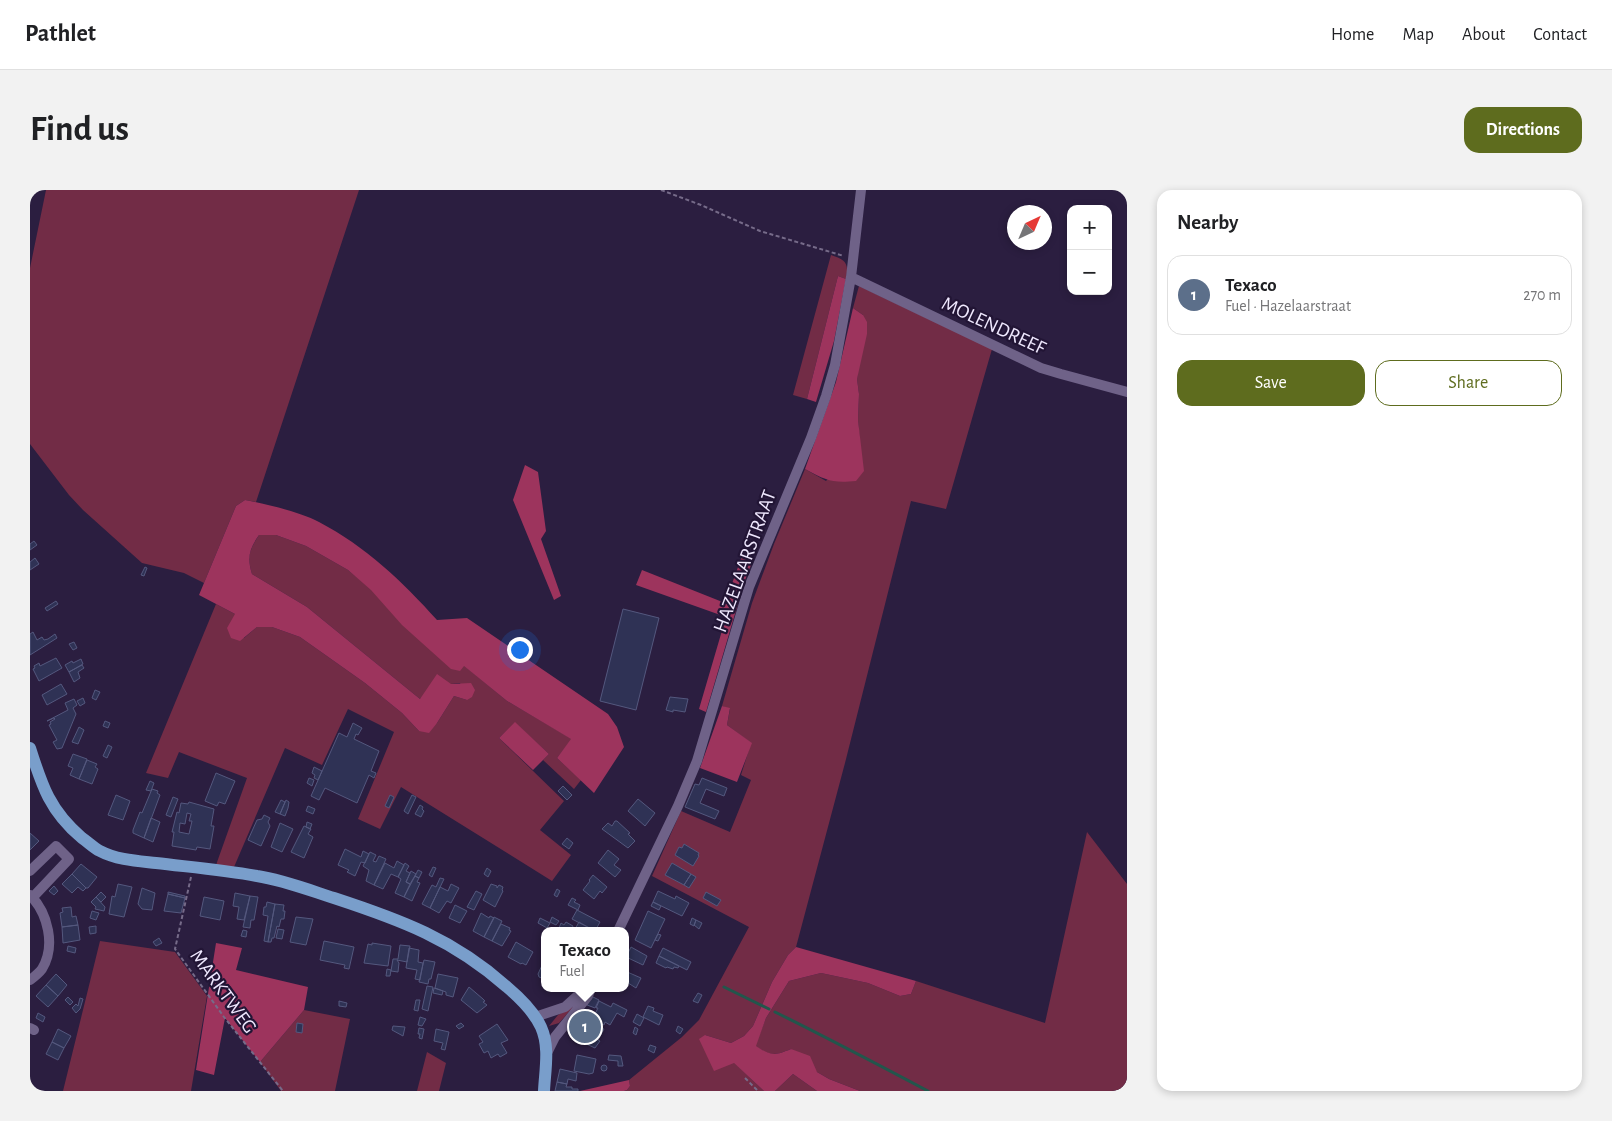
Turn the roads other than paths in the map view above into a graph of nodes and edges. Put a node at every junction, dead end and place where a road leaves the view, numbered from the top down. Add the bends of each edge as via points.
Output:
1 (861, 190) edge
2 (851, 277) junction
3 (1127, 392) edge
4 (30, 748) edge
5 (30, 871) edge
6 (31, 896) edge
7 (620, 927) edge
8 (30, 980) edge
9 (582, 992) edge
10 (590, 992) edge
11 (535, 1017) junction
12 (546, 1054) junction
13 (544, 1091) edge

1 - 2 street, HAZELAARSTRAAT
2 - 3 street, MOLENDREEF via 1041,368
2 - 7 street, HAZELAARSTRAAT via 826,396 749,587 697,761
4 - 11 main road via 42,786 54,809 100,852 137,861 259,876 323,894 415,927 432,934 486,969
5 - 6 street via 56,846 68,859
6 - 8 street via 44,914 48,952 41,969
9 - 11 street via 565,1007
10 - 12 street
11 - 12 main road via 541,1027
12 - 13 main road

